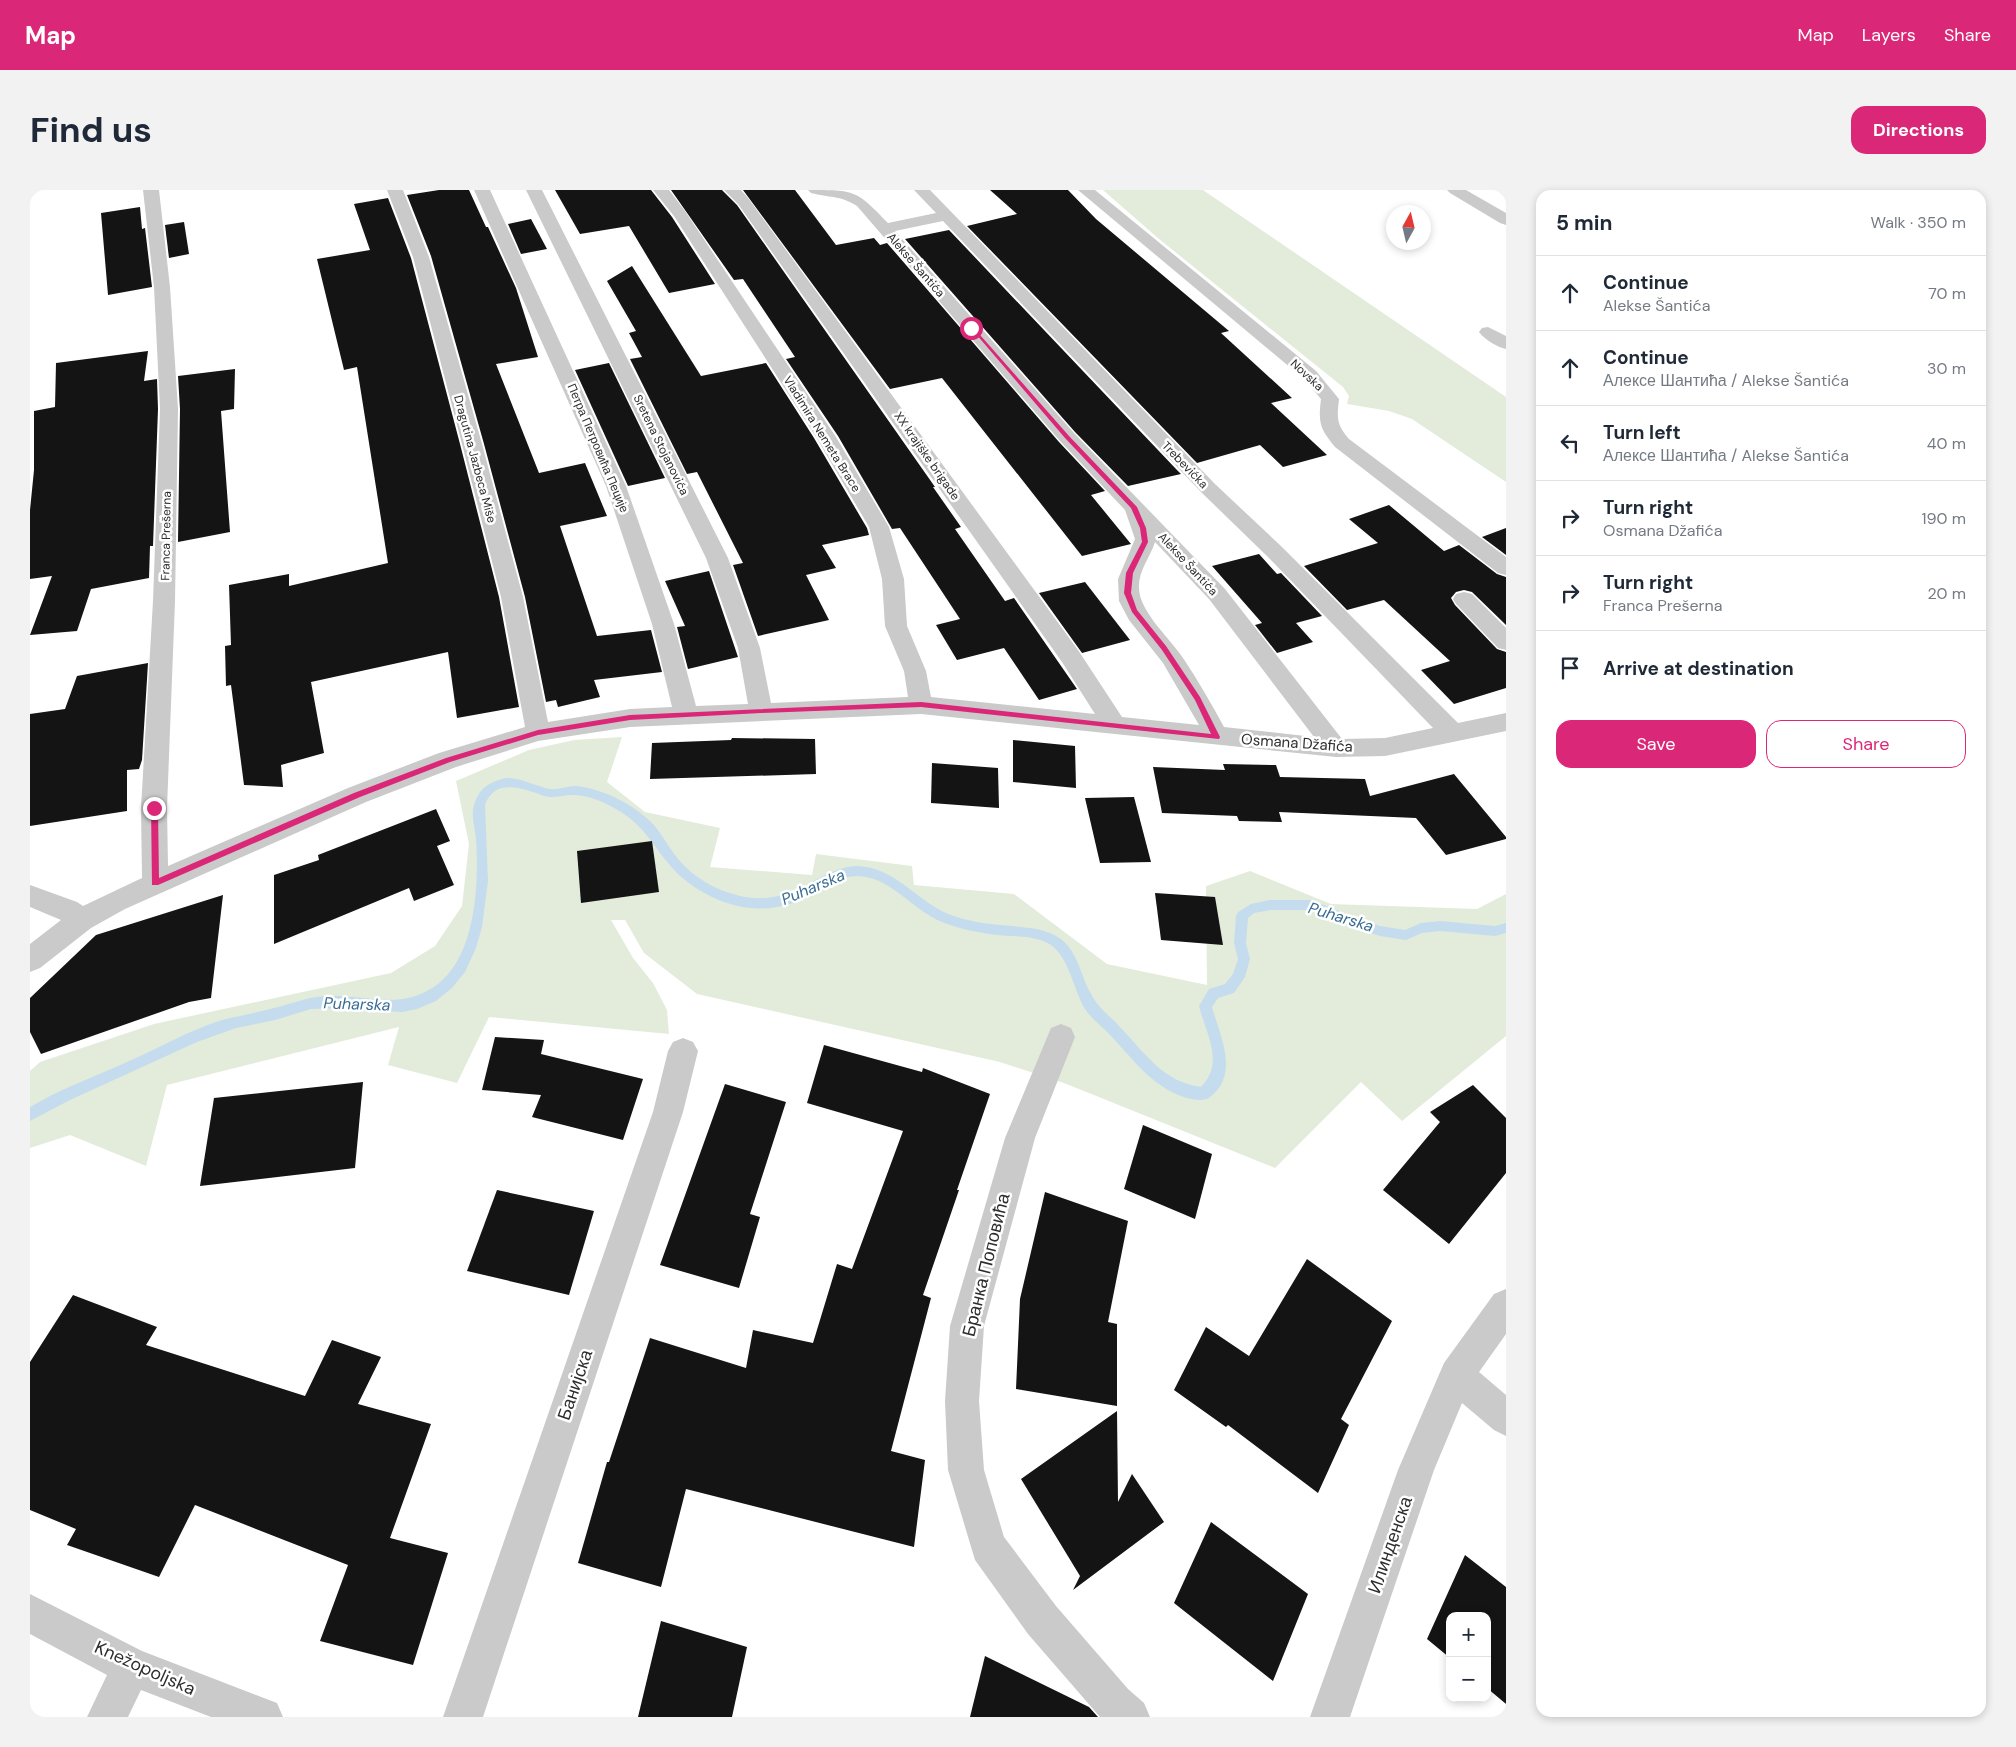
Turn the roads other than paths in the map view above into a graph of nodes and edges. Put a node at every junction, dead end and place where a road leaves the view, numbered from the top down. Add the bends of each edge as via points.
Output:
1 (151, 190) edge
2 (395, 190) edge
3 (482, 190) edge
4 (534, 190) edge
5 (661, 190) edge
6 (732, 190) edge
7 (816, 190) edge
8 (922, 190) edge
9 (1086, 190) edge
10 (1455, 190) edge
11 (948, 216) junction
12 (1506, 220) edge
13 (884, 229) junction
14 (1488, 332) dead end
15 (1506, 344) edge
16 (1134, 507) junction
17 (1506, 568) edge
18 (1464, 598) dead end
19 (1506, 642) edge
20 (921, 705) junction
21 (761, 710) junction
22 (686, 715) junction
23 (1506, 722) edge
24 (1115, 726) junction
25 (538, 732) junction
26 (1453, 733) junction
27 (1217, 737) junction
28 (1336, 748) junction
29 (155, 883) junction
30 (30, 896) edge
31 (81, 920) junction
32 (30, 960) edge
33 (1062, 1037) dead end
34 (683, 1052) dead end
35 (1506, 1306) edge
36 (1456, 1375) junction
37 (1506, 1418) edge
38 (30, 1613) edge
39 (132, 1667) junction
40 (107, 1717) edge
41 (263, 1717) edge
42 (463, 1717) edge
43 (1130, 1717) edge
44 (1330, 1717) edge

1 - 29 street, Franca Prešerna via 162,287 168,409 164,601 154,808
2 - 25 street, Dragutina Jazbeca Miše via 421,257 472,444 512,597
3 - 22 street, Петра Петровића Пеције via 616,486 663,624
4 - 21 street, Sretena Stojanovića via 717,558 749,648
5 - 20 street, Vladimira Nemeta Brace via 826,437 879,527 893,579 896,626 915,671
6 - 24 street, XX krajiške brigade via 809,290 1070,656
7 - 13 street, Alekse Šantića via 850,195 862,203
8 - 11 street, Trebevićka
9 - 17 street, Novska via 1310,375 1330,399 1328,416 1331,430 1342,443
10 - 12 street
11 - 13 street
11 - 26 street, Trebevićka via 1208,488
13 - 16 street, Alekse Šantića via 1067,437
14 - 15 street
16 - 27 street via 1145,542 1130,573 1128,593 1134,611 1198,699
16 - 28 street, Alekse Šantića via 1217,594
18 - 19 street
20 - 21 street, Osmana Džafića
20 - 24 street, Osmana Džafića
21 - 22 street, Osmana Džafića
22 - 25 street, Osmana Džafića via 630,718
23 - 26 street, Osmana Džafića
24 - 27 street, Osmana Džafića
25 - 29 street, Osmana Džafića via 448,760 366,792
26 - 28 street, Osmana Džafića via 1385,747
27 - 28 street, Osmana Džafića
29 - 31 street, Osmana Džafića
30 - 31 street via 68,910
31 - 32 street, Osmana Džafića
33 - 43 street, Бранка Поповића via 1020,1138 967,1326 962,1401 966,1470 988,1547 1042,1620
34 - 42 street, Банијска via 659,1140
35 - 36 street, Илинденска
36 - 37 street
36 - 44 street, Илинденска via 1416,1470
38 - 39 street, Knežopoljska
39 - 40 street
39 - 41 street, Knežopoljska

